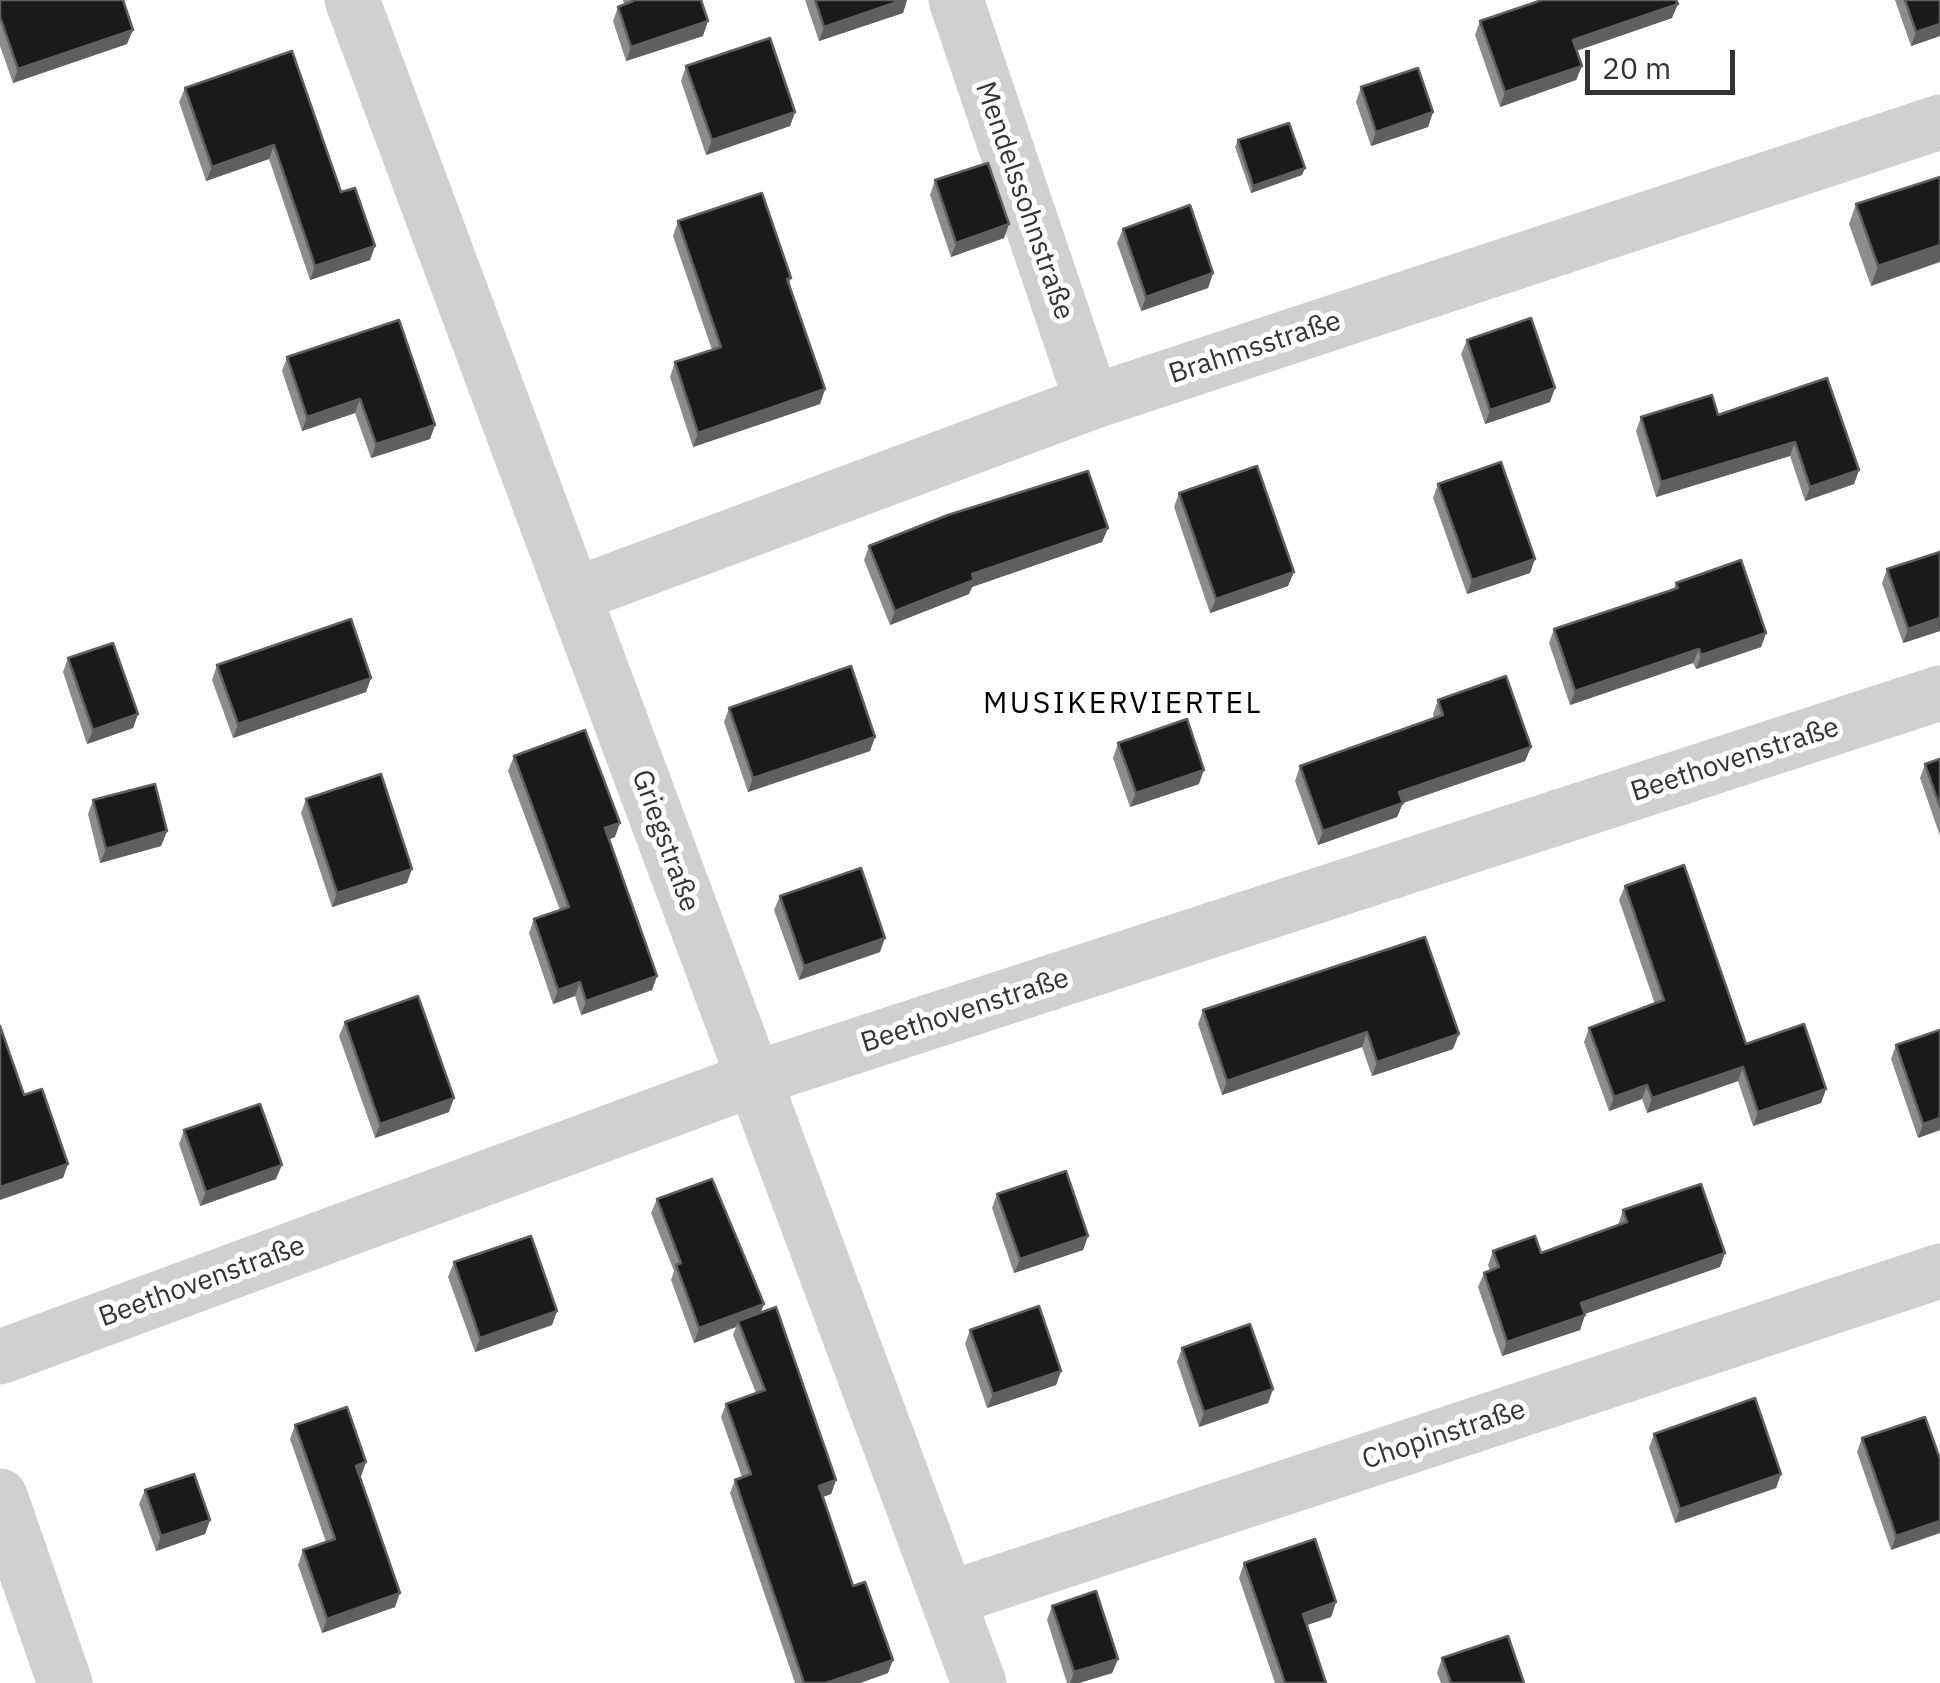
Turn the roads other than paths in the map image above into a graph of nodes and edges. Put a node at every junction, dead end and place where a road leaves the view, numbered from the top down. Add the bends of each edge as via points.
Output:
1 (352, 0) edge
2 (956, 0) edge
3 (1940, 122) edge
4 (1092, 402) junction
5 (577, 594) junction
6 (1940, 693) edge
7 (751, 1080) junction
8 (1940, 1272) edge
9 (0, 1356) edge
10 (0, 1496) edge
11 (948, 1599) junction
12 (66, 1683) edge
13 (978, 1683) edge

1 - 5 street, Griegstraße
2 - 4 street, Mendelssohnstraße
3 - 4 street, Brahmsstraße
4 - 5 street, Brahmsstraße
5 - 7 street, Griegstraße
6 - 7 street, Beethovenstraße
7 - 9 street, Beethovenstraße
7 - 11 street, Griegstraße
8 - 11 street, Chopinstraße
10 - 12 street
11 - 13 street, Griegstraße

